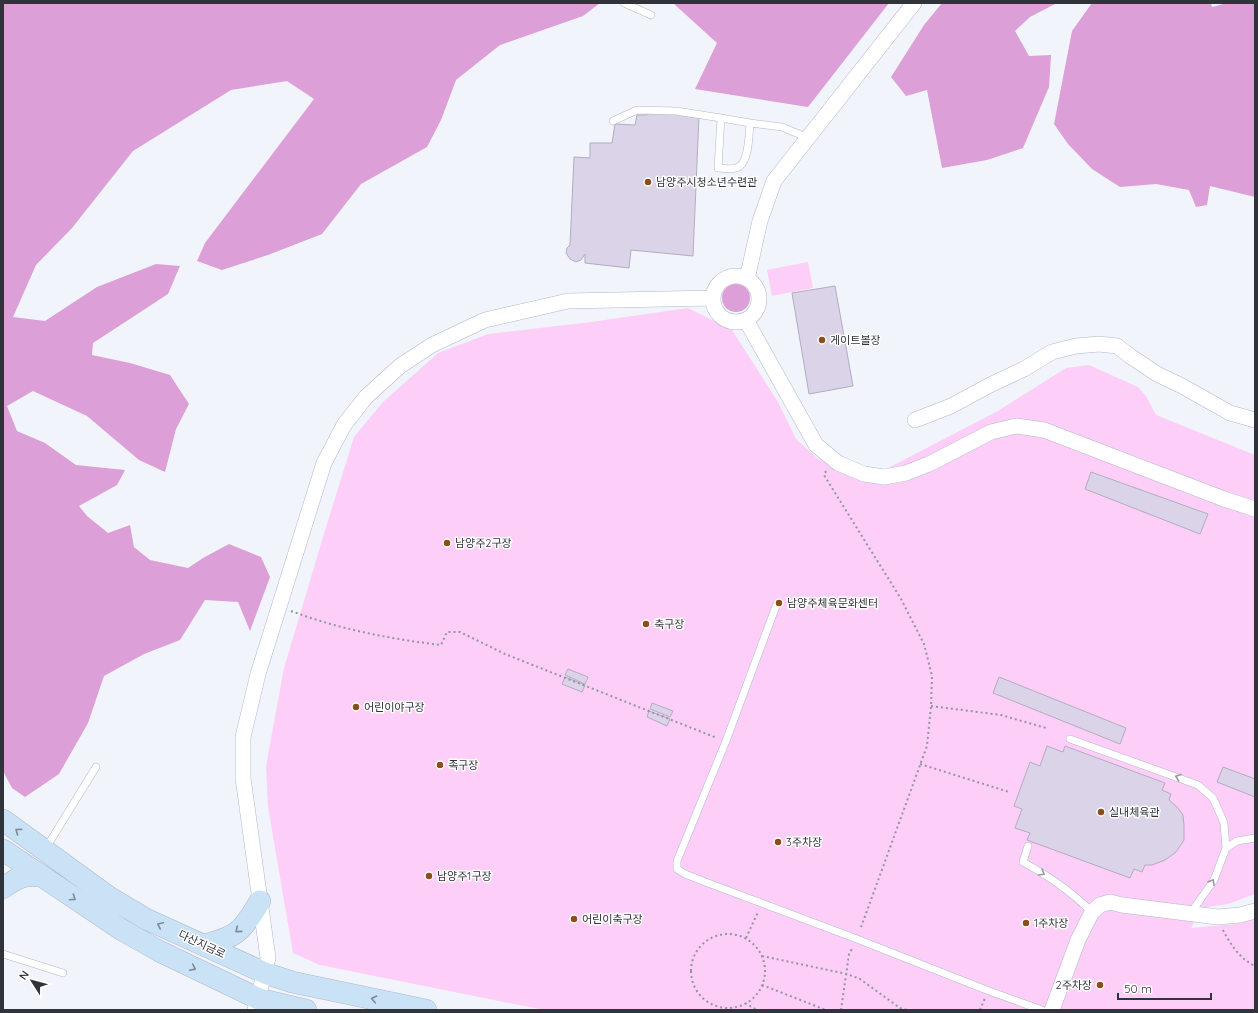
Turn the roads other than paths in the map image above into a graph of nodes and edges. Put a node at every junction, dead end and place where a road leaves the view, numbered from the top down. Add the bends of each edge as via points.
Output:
1 (624, 3) edge
2 (914, 3) edge
3 (651, 15) dead end
4 (721, 118) junction
5 (613, 121) dead end
6 (750, 123) junction
7 (808, 138) junction
8 (747, 279) junction
9 (713, 298) junction
10 (746, 320) junction
11 (915, 420) dead end
12 (1255, 420) edge
13 (1255, 509) edge
14 (776, 606) dead end
15 (1070, 739) dead end
16 (96, 767) dead end
17 (3, 820) edge
18 (1255, 838) edge
19 (1028, 846) dead end
20 (1226, 848) junction
21 (3, 850) edge
22 (44, 850) junction
23 (41, 876) junction
24 (3, 888) edge
25 (260, 901) junction
26 (1092, 912) junction
27 (1255, 912) edge
28 (1190, 914) junction
29 (204, 945) junction
30 (3, 954) edge
31 (63, 973) dead end
32 (265, 974) junction
33 (257, 1005) edge
34 (306, 1010) edge
35 (426, 1010) edge
36 (1042, 1010) edge
37 (1052, 1010) edge

1 - 3 lane
2 - 7 street
4 - 5 lane via 676,111 637,110
4 - 6 lane
4 - 6 lane via 718,168 733,169 740,166 747,151
6 - 7 lane via 782,127
7 - 8 street via 774,181 760,221
8 - 9 street via 741,276 726,278 715,289
8 - 10 street via 754,284 759,298 755,312
9 - 10 street via 717,312 722,318 736,322
9 - 25 street via 568,301 486,320 432,345 400,366 366,398 344,425 324,463 258,674 243,737 244,778
10 - 13 street via 816,445 838,463 864,474 884,476 906,473 991,432 1016,426 1044,430
11 - 12 street via 951,406 1052,352 1099,344 1117,346 1157,374 1230,413
14 - 36 lane via 726,741 676,861 677,869
20 -> 15 lane via 1224,823 1213,798 1198,785
16 - 22 lane
22 -> 17 street, 다산지금로
18 - 20 lane via 1236,841
19 -> 26 lane via 1023,862 1072,893
28 -> 20 lane via 1214,880
21 - 23 street
29 -> 22 street, 다산지금로 via 146,919 109,897
23 - 24 street via 26,875 13,880
23 -> 33 street via 122,930
25 -> 29 street via 237,932
25 - 32 street via 268,958
26 - 28 street via 1100,905 1110,902
26 - 37 street via 1078,940
27 - 28 street via 1218,917
29 - 32 street, 다산지금로
30 - 31 lane
32 - 33 street
35 -> 32 street, 다산지금로
33 - 34 street

